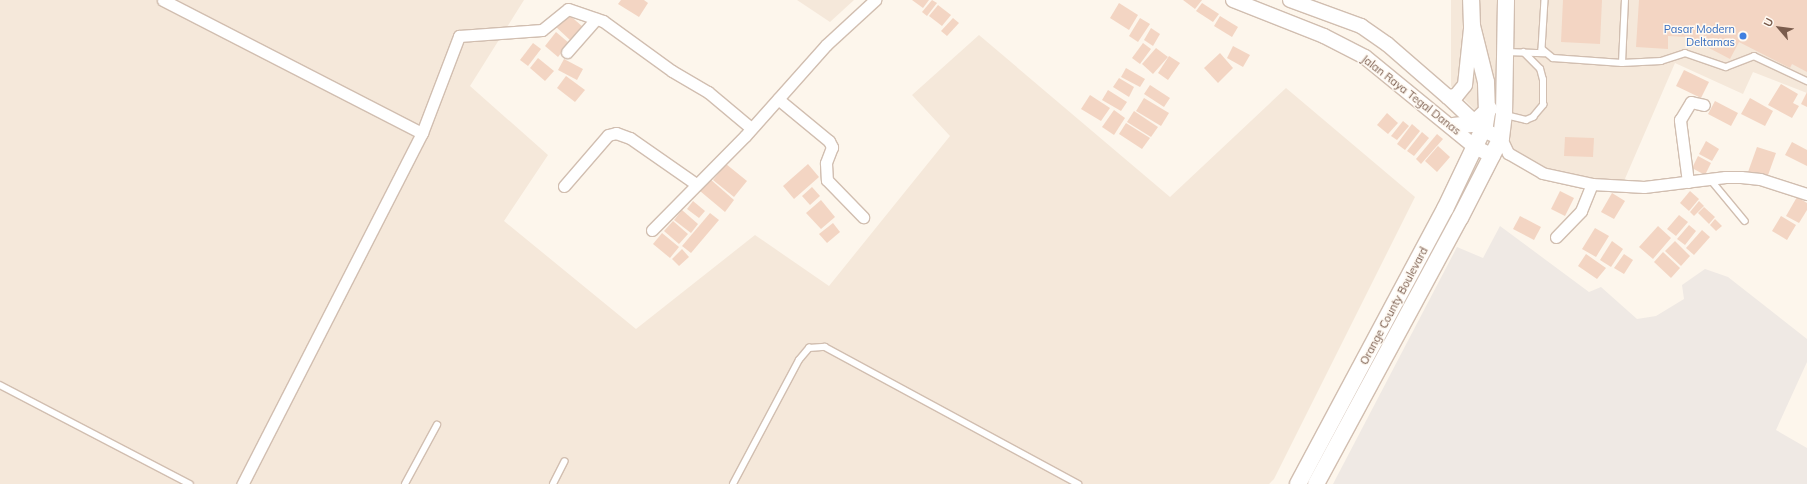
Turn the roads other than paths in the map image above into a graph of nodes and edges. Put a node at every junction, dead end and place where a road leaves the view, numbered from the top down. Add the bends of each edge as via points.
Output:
1 (162, 0) edge
2 (875, 0) edge
3 (1233, 0) edge
4 (1290, 0) edge
5 (1471, 0) edge
6 (1506, 0) edge
7 (1545, 0) edge
8 (1625, 0) edge
9 (596, 19) junction
10 (1472, 26) junction
11 (1504, 34) junction
12 (567, 52) dead end
13 (1504, 52) junction
14 (1524, 53) junction
15 (1544, 53) junction
16 (1622, 63) junction
17 (1807, 81) edge
18 (1504, 91) junction
19 (1448, 97) junction
20 (778, 99) junction
21 (1704, 105) dead end
22 (1504, 115) junction
23 (1483, 122) junction
24 (1452, 126) junction
25 (751, 128) junction
26 (422, 133) junction
27 (1501, 138) junction
28 (1475, 147) junction
29 (1501, 154) junction
30 (1711, 180) junction
31 (1688, 182) junction
32 (696, 184) junction
33 (1592, 184) junction
34 (564, 186) dead end
35 (1807, 194) edge
36 (863, 217) dead end
37 (1745, 221) dead end
38 (652, 230) dead end
39 (1556, 237) dead end
40 (0, 385) edge
41 (436, 425) dead end
42 (564, 462) dead end
43 (190, 484) edge
44 (242, 484) edge
45 (406, 484) edge
46 (553, 484) edge
47 (733, 484) edge
48 (1078, 484) edge
49 (1298, 484) edge
50 (1316, 484) edge

1 - 26 street
2 - 20 street via 826,45
3 - 24 street, Jalan Raya Tegal Danas via 1350,48
4 - 19 street, Jalan Raya Tegal Danas via 1361,26 1387,44
5 - 10 main road
6 - 11 main road, Orange County Boulevard
7 - 15 lane via 1541,44
8 - 16 lane
9 - 12 street
9 - 25 street via 672,71 708,92
9 - 26 street via 568,9 542,30 459,36
10 - 11 main road via 1487,43 1495,42
10 - 19 street, Jalan Raya Tegal Danas via 1465,85 1456,96
10 - 23 main road via 1483,65
11 - 13 main road, Orange County Boulevard
13 - 14 lane
13 - 18 main road, Orange County Boulevard
14 - 15 lane
14 - 22 lane via 1540,69 1543,80 1543,105 1533,117 1526,120
15 - 16 lane via 1553,58
16 - 17 lane via 1661,61 1685,52 1726,67 1754,56
18 - 22 main road, Orange County Boulevard
18 - 23 main road, Orange County Boulevard
19 - 23 street, Jalan Raya Tegal Danas
20 - 25 street
20 - 36 street via 829,141 832,147 826,163 827,180
21 - 31 street via 1691,102 1680,120
22 - 27 main road, Orange County Boulevard
23 - 24 main road
23 - 27 street, Jalan Raya Tegal Danas
23 - 28 main road, Orange County Boulevard
24 - 28 street, Jalan Raya Tegal Danas
25 - 32 street
26 - 44 street
27 - 29 main road, Orange County Boulevard
28 - 29 street, Jalan Raya Tegal Danas
28 - 49 main road, Orange County Boulevard
29 - 33 street via 1542,173
29 - 50 main road, Orange County Boulevard
30 - 31 street
30 - 35 street via 1725,177 1760,179
30 - 37 lane
31 - 33 street via 1644,187
32 - 34 street via 630,138 616,133 608,135
32 - 38 street
33 - 39 street via 1581,211
40 - 43 lane
41 - 45 lane
42 - 46 lane
47 - 48 lane via 799,360 809,348 825,347

